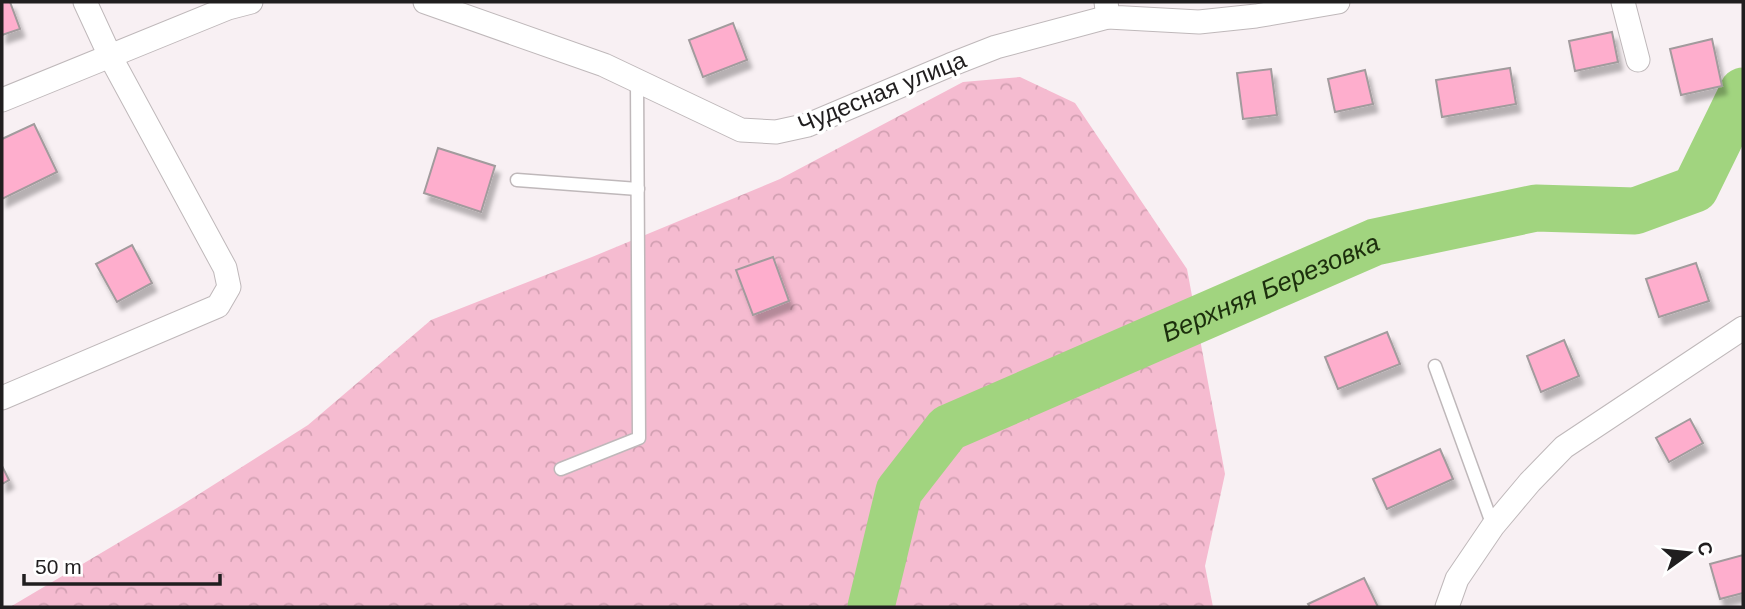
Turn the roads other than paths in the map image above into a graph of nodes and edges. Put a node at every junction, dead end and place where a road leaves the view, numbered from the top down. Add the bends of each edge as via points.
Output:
1 (85, 2) edge
2 (251, 2) edge
3 (425, 2) edge
4 (1338, 2) edge
5 (1623, 2) edge
6 (1107, 9) edge
7 (110, 56) junction
8 (1638, 60) dead end
9 (637, 81) junction
10 (2, 100) edge
11 (517, 180) dead end
12 (638, 189) junction
13 (1742, 332) edge
14 (1435, 366) dead end
15 (2, 398) edge
16 (561, 469) dead end
17 (1493, 526) junction
18 (1447, 607) edge

1 - 7 street
2 - 7 street
3 - 9 street, Чудесная улица
4 - 6 street, Чудесная улица via 1199,22
5 - 8 street
6 - 9 street, Чудесная улица via 996,47 808,125 776,132 741,130
7 - 10 street
7 - 15 street via 225,268 229,287 218,306
9 - 12 lane
11 - 12 lane
12 - 16 lane via 639,439
13 - 17 street via 1564,447
14 - 17 lane
17 - 18 street via 1457,579

